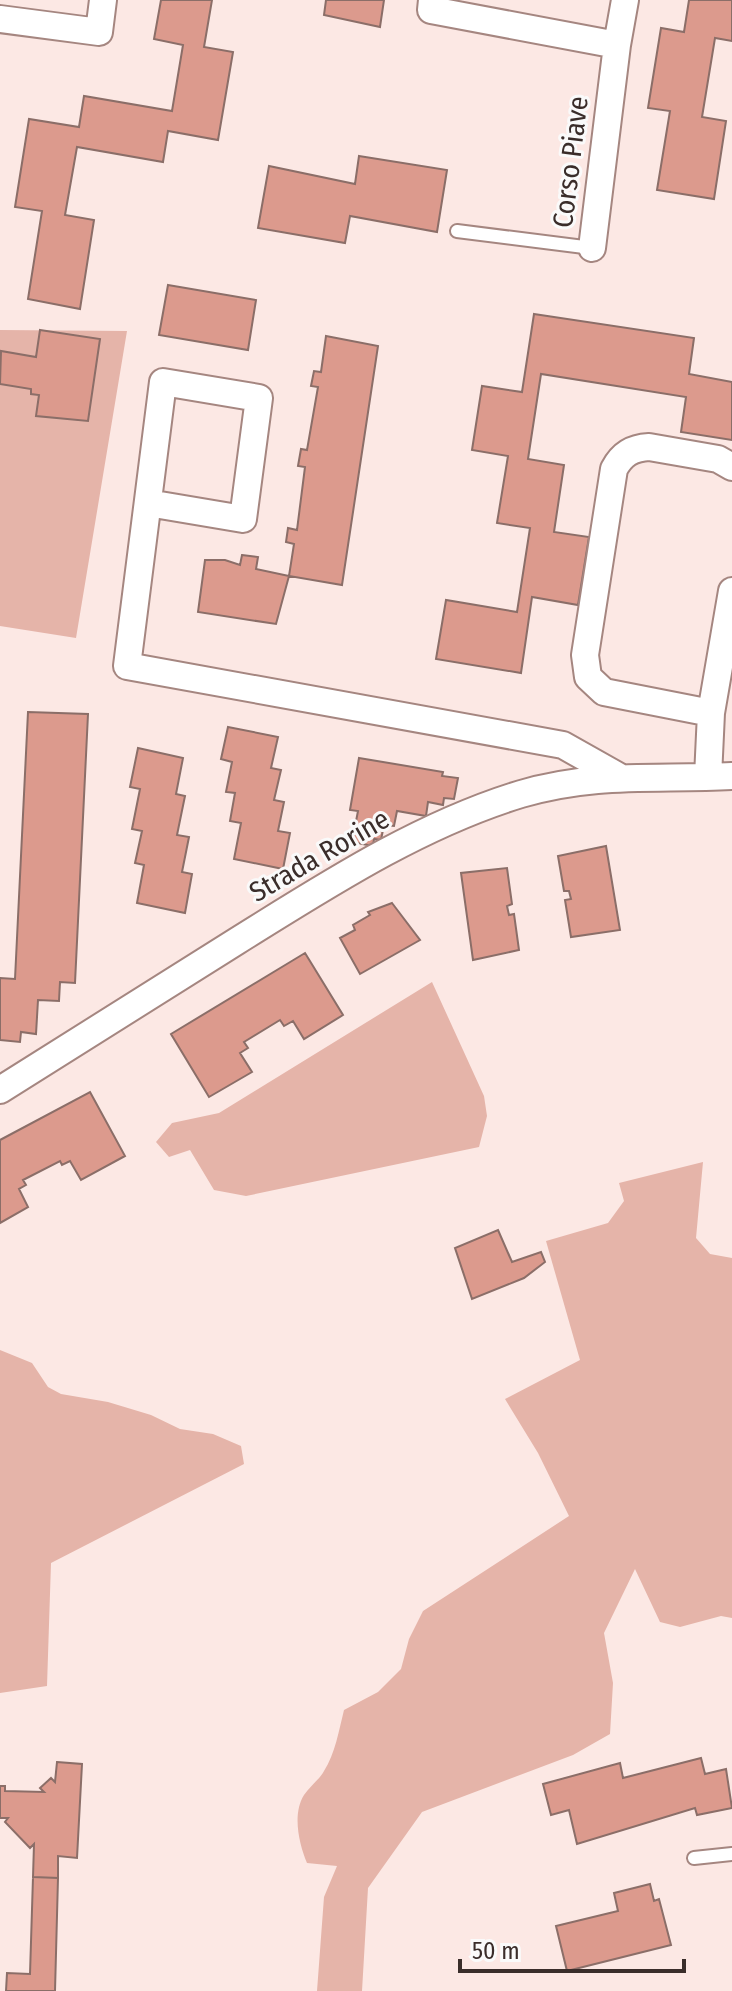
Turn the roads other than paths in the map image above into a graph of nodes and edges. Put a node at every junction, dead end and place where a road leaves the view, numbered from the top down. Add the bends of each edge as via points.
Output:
1 (103, 0) edge
2 (432, 0) edge
3 (625, 0) edge
4 (0, 19) edge
5 (617, 45) junction
6 (457, 231) dead end
7 (592, 248) joint
8 (732, 467) edge
9 (148, 503) junction
10 (732, 591) edge
11 (711, 713) junction
12 (618, 776) junction
13 (720, 777) edge
14 (0, 1090) edge
15 (732, 1854) edge
16 (694, 1858) dead end

1 - 4 street via 99,32
2 - 5 street via 431,10
3 - 5 street, Corso Piave
5 - 7 street, Corso Piave
6 - 7 lane, Corso Piave
8 - 11 street via 718,459 649,447 619,459 585,655 588,677 604,692
9 - 9 street via 163,382 259,398 243,519
9 - 12 street via 127,666 563,745
10 - 11 street, Strada Rorine
11 - 13 street, Strada Rorine
12 - 13 street, Strada Rorine
12 - 14 street, Strada Rorine via 521,795 408,839
15 - 16 lane

